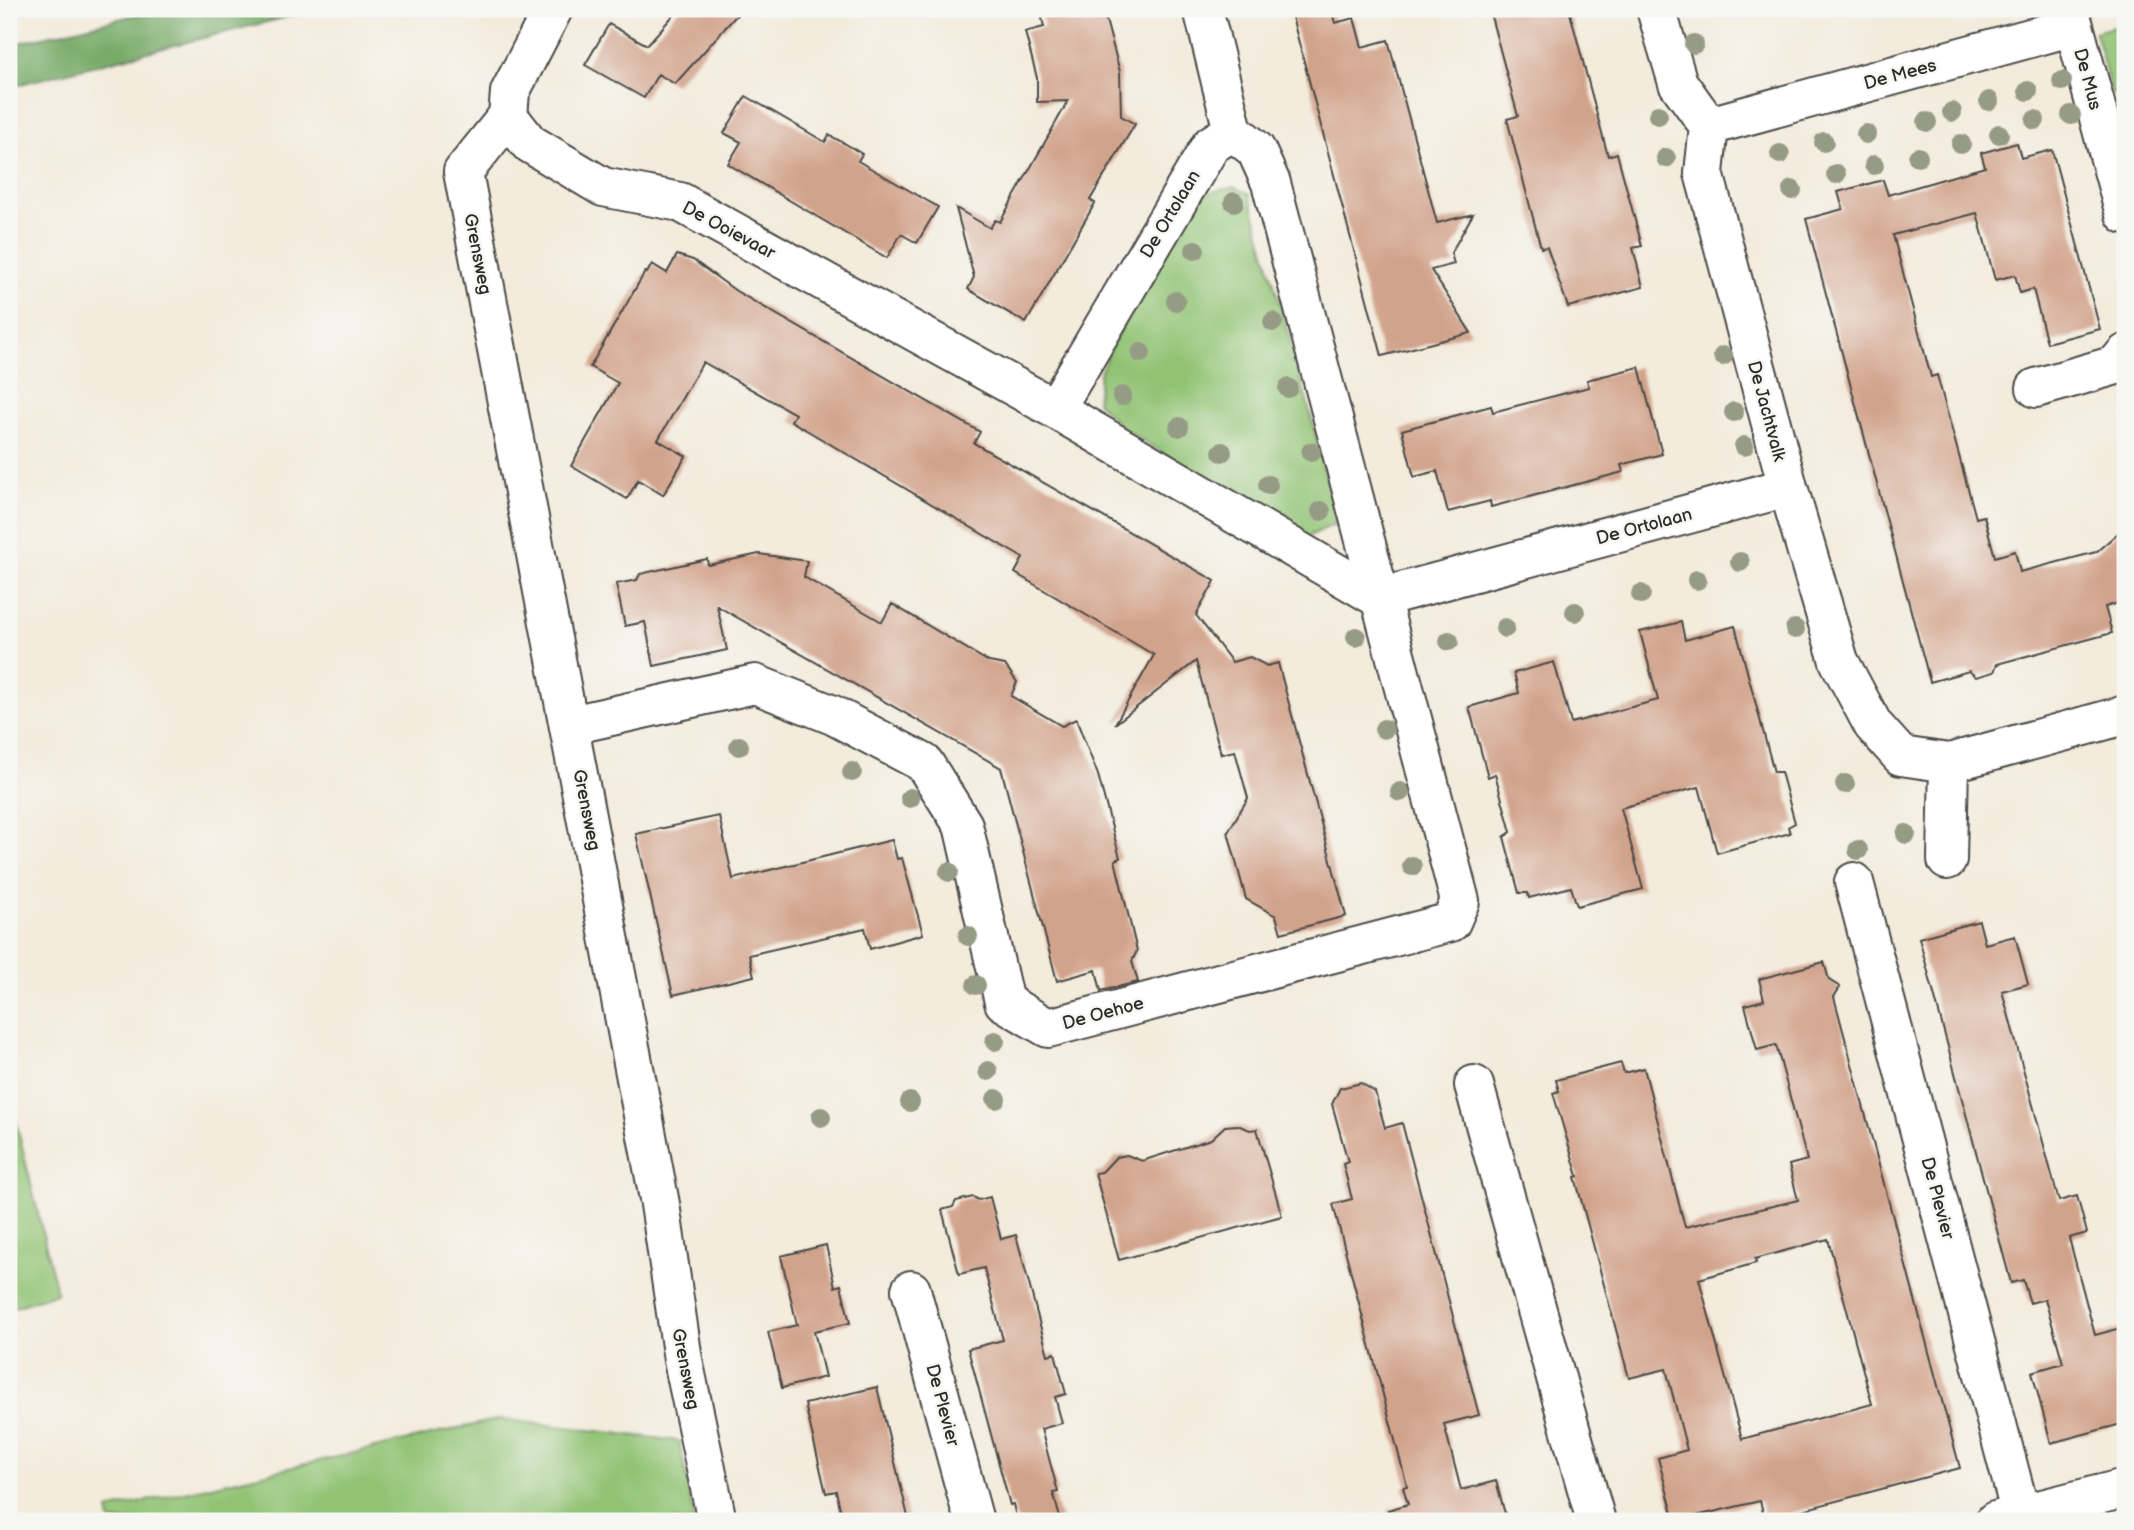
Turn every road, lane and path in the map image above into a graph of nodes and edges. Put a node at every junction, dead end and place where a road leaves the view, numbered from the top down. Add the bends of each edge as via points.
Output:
1 (553, 9) edge
2 (1203, 9) edge
3 (1656, 9) edge
4 (2071, 17) edge
5 (508, 116) junction
6 (1709, 126) junction
7 (1233, 131) junction
8 (2125, 214) edge
9 (2125, 354) edge
10 (2036, 388) dead end
11 (1055, 409) junction
12 (1788, 487) junction
13 (1379, 598) junction
14 (2125, 715) edge
15 (571, 725) junction
16 (1949, 763) junction
17 (1947, 860) dead end
18 (1854, 882) dead end
19 (1474, 1085) dead end
20 (911, 1290) dead end
21 (2125, 1488) edge
22 (2008, 1518) edge
23 (718, 1521) edge
24 (974, 1521) edge
25 (1596, 1521) edge

1 - 5 street via 510,92
2 - 7 street
3 - 6 street via 1678,83
4 - 6 street, De Mees
4 - 8 street, De Mus
5 - 11 street, De Ooievaar via 529,143 603,187 680,202
5 - 15 street, Grensweg via 463,172
6 - 12 street, De Jachtvalk via 1703,173
7 - 11 street, De Ortolaan via 1211,145
7 - 13 street via 1256,150 1271,183
9 - 10 street via 2116,365
11 - 13 street
12 - 13 street, De Ortolaan
12 - 16 street, De Jachtvalk via 1839,661 1873,725 1901,757
13 - 15 street, De Oehoe via 1460,901 1451,922 1048,1028 1004,1002 963,825 924,763 833,715 755,684
14 - 16 street, De Jachtvalk
15 - 23 street, Grensweg via 660,1204 683,1360
16 - 17 street
18 - 22 street, De Plevier
19 - 25 street
20 - 24 street, De Plevier
21 - 22 street, De Plevier

